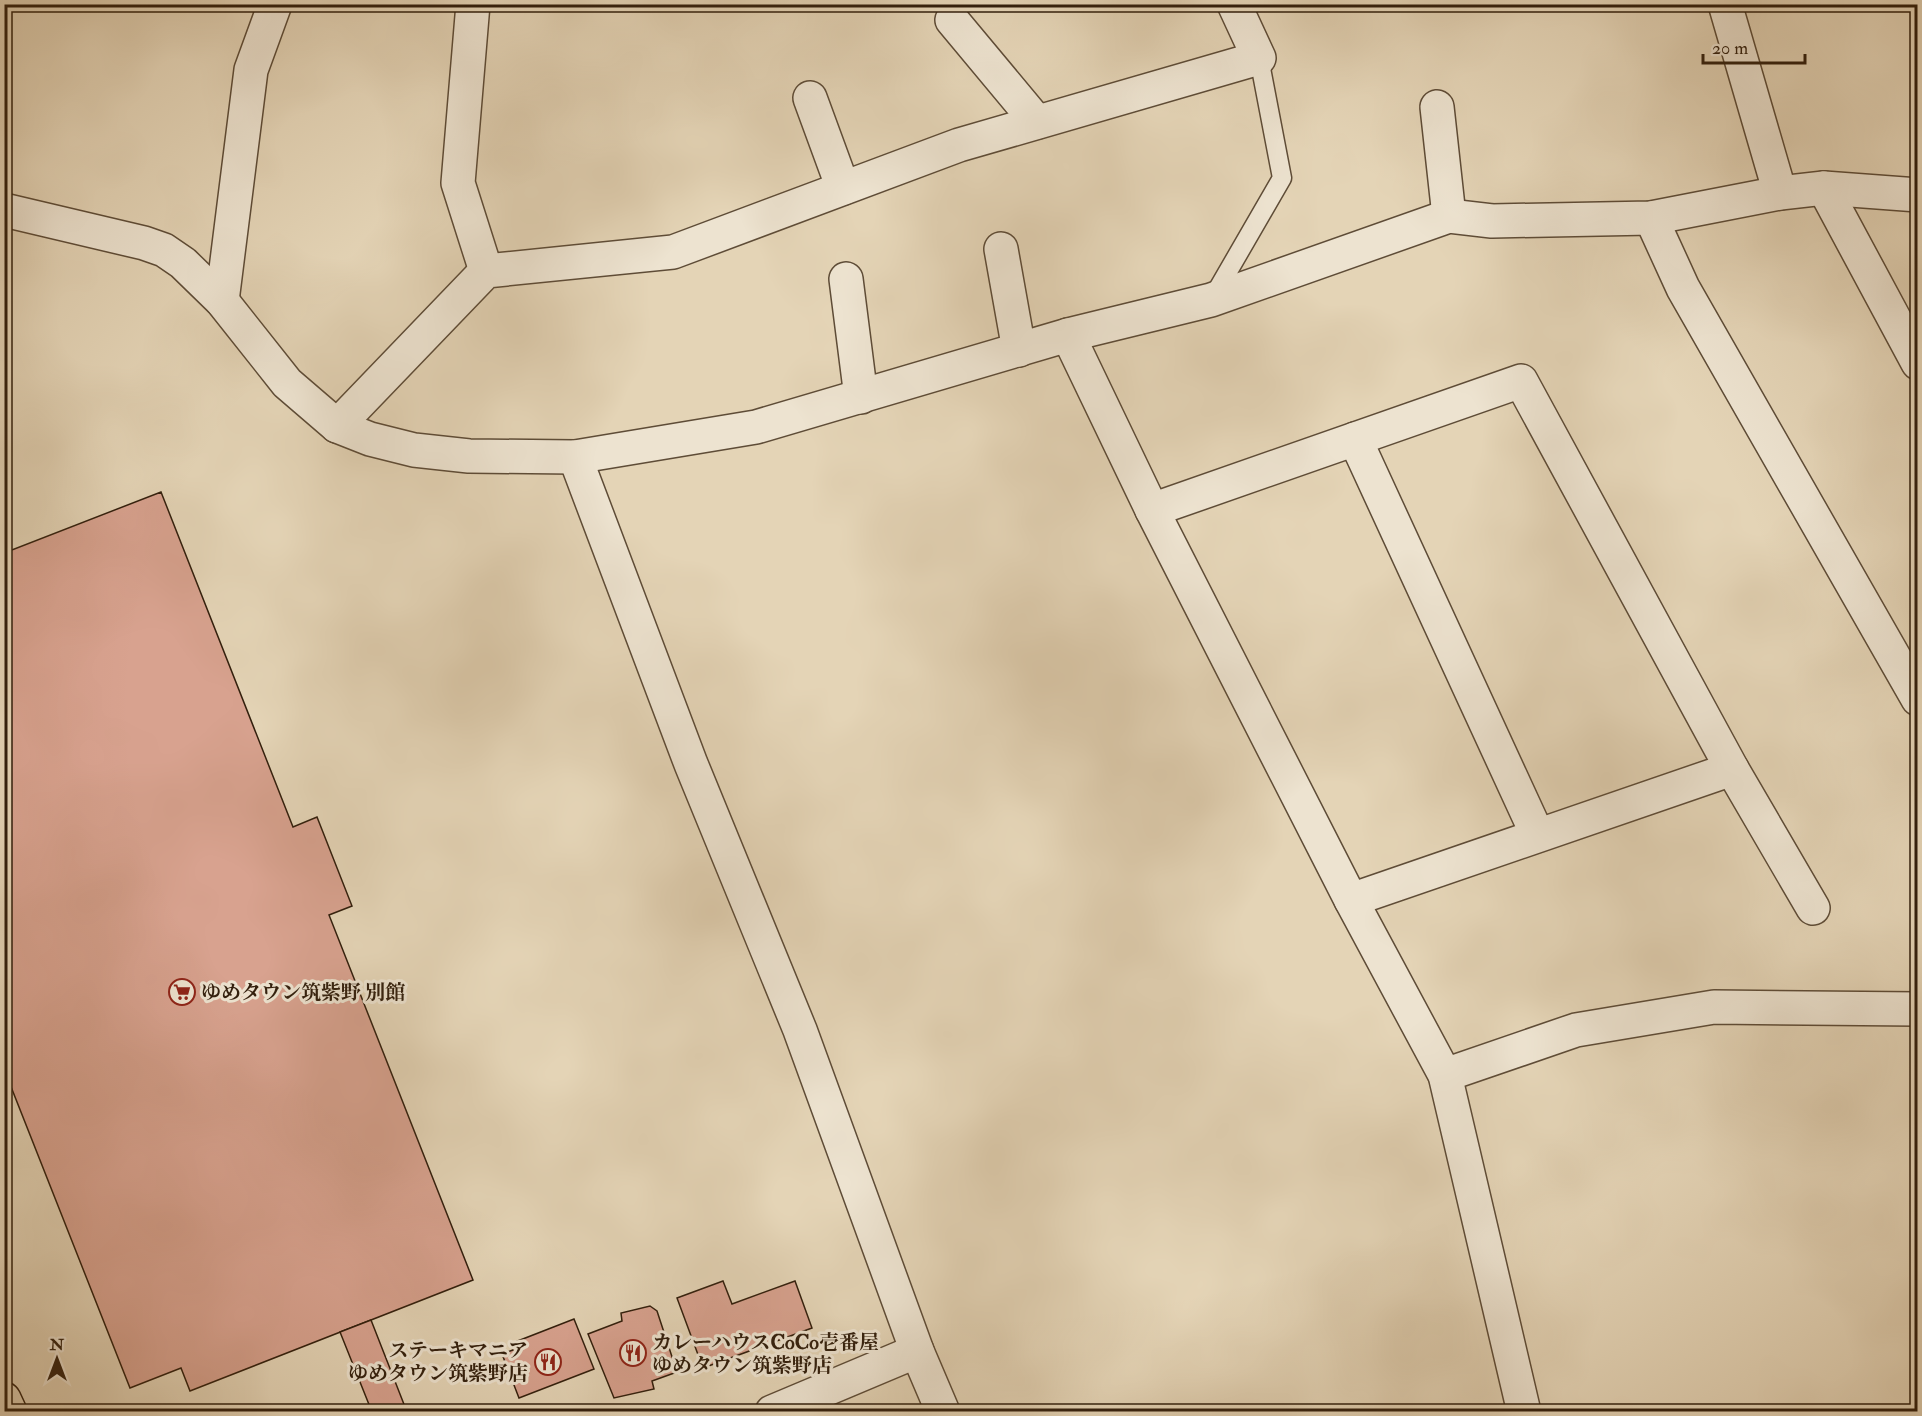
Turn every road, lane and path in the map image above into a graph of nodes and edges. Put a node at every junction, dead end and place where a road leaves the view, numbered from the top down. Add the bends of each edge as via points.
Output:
1 (275, 4) edge
2 (473, 4) edge
3 (1725, 4) edge
4 (1235, 5) edge
5 (952, 20) dead end
6 (1259, 58) junction
7 (810, 98) dead end
8 (1437, 107) dead end
9 (1037, 122) junction
10 (843, 188) junction
11 (1824, 188) junction
12 (1780, 193) junction
13 (1917, 195) edge
14 (4, 210) edge
15 (1449, 216) junction
16 (1651, 218) junction
17 (1001, 249) dead end
18 (486, 271) junction
19 (846, 279) dead end
20 (1211, 300) junction
21 (222, 301) junction
22 (1068, 335) junction
23 (1019, 350) junction
24 (1917, 363) edge
25 (861, 397) junction
26 (337, 426) junction
27 (1355, 439) junction
28 (576, 457) junction
29 (1152, 510) junction
30 (1917, 699) edge
31 (1732, 769) junction
32 (1537, 834) junction
33 (1351, 900) junction
34 (1813, 908) dead end
35 (1917, 1009) edge
36 (1445, 1075) junction
37 (917, 1351) junction
38 (4, 1399) edge
39 (10, 1412) edge
40 (772, 1412) edge
41 (943, 1412) edge
42 (1524, 1412) edge

1 - 21 street via 251,70
2 - 18 street via 458,183
3 - 12 street
4 - 6 street
5 - 9 street
6 - 9 street
6 - 20 lane via 1282,178
7 - 10 street
8 - 15 street
9 - 10 street via 959,144
10 - 18 street via 673,252
11 - 12 street
11 - 13 street
11 - 24 street
12 - 16 street
14 - 21 street via 164,250
15 - 16 street via 1492,221
15 - 20 street
16 - 30 street via 1683,288
17 - 23 street
18 - 26 street
19 - 25 street
20 - 22 street
21 - 26 street via 287,383
22 - 23 street
22 - 29 street
23 - 25 street
25 - 28 street via 756,427
26 - 28 street via 414,450 469,456
27 - 29 street
27 - 31 street via 1521,381
27 - 32 street
28 - 37 street via 691,764 800,1030
29 - 33 street
31 - 32 street
31 - 34 street
32 - 33 street
33 - 36 street
35 - 36 street via 1714,1007 1576,1030
36 - 42 street
37 - 40 street
37 - 41 street
38 - 39 highway

